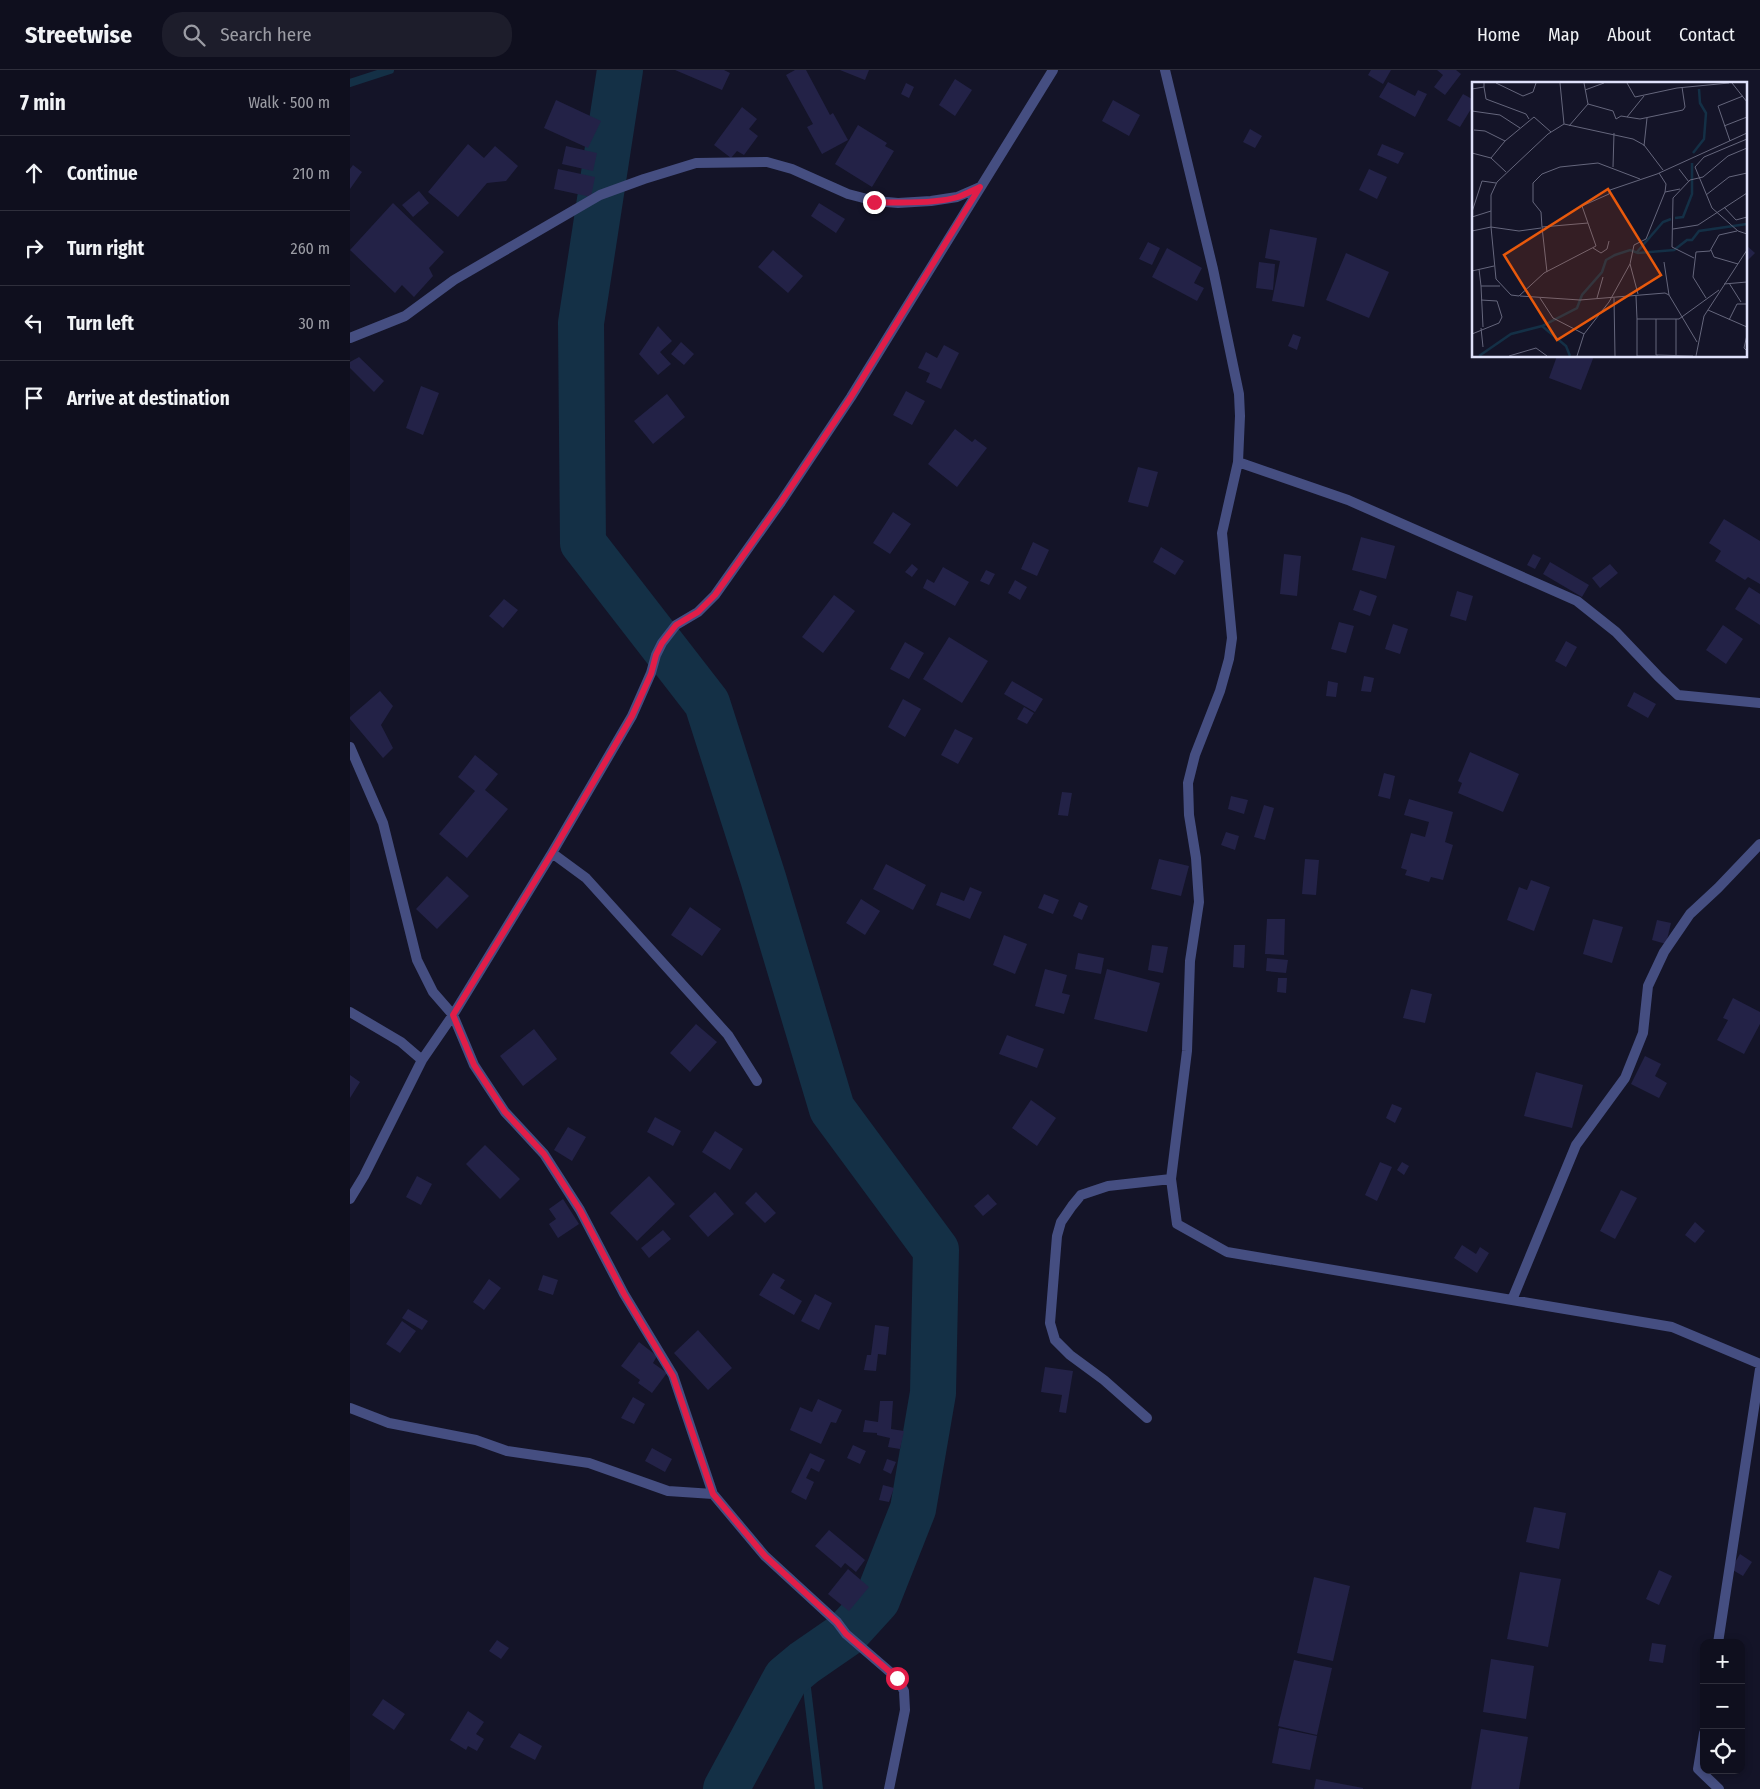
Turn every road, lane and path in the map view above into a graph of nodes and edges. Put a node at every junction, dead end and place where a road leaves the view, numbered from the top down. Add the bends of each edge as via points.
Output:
1 (1053, 70) edge
2 (1165, 70) edge
3 (980, 187) junction
4 (350, 338) edge
5 (1238, 462) junction
6 (1760, 703) edge
7 (350, 747) edge
8 (1760, 844) edge
9 (552, 853) junction
10 (350, 1012) edge
11 (453, 1015) junction
12 (422, 1060) junction
13 (757, 1081) dead end
14 (1172, 1180) junction
15 (350, 1199) edge
16 (1512, 1300) junction
17 (1760, 1364) edge
18 (1760, 1369) edge
19 (350, 1408) edge
20 (1147, 1418) dead end
21 (713, 1494) junction
22 (1719, 1639) edge
23 (1700, 1757) edge
24 (1700, 1771) edge
25 (1703, 1774) edge
26 (889, 1789) edge
27 (1719, 1789) edge

1 - 3 street
2 - 5 street via 1239,394
3 - 4 street via 957,197 930,201 874,202 767,162 696,163 600,195 454,280 405,316
3 - 9 street via 851,397 781,502 715,595 698,612 676,625 662,643 632,716
5 - 6 street via 1348,500 1577,601 1616,632 1678,695
5 - 14 street via 1222,533 1232,638 1229,659 1188,783 1198,902 1190,961 1187,1051
7 - 11 street via 383,823 417,960 433,992
8 - 16 street via 1690,914 1664,952 1648,986 1643,1033 1625,1078 1576,1146
9 - 11 street
9 - 13 street via 586,878 728,1035
10 - 12 street via 401,1042
11 - 12 street
11 - 21 street via 474,1065 505,1112 544,1154 580,1210 624,1294 673,1376
12 - 15 street
14 - 16 street via 1176,1224 1226,1252
14 - 20 street via 1108,1186 1081,1195 1061,1222 1056,1246 1050,1323 1055,1340
16 - 17 street via 1672,1327
18 - 22 street
19 - 21 street via 389,1423 476,1440 507,1451 589,1463 668,1491
21 - 26 street via 765,1556 897,1678 904,1691 905,1710
23 - 24 street
25 - 27 street

